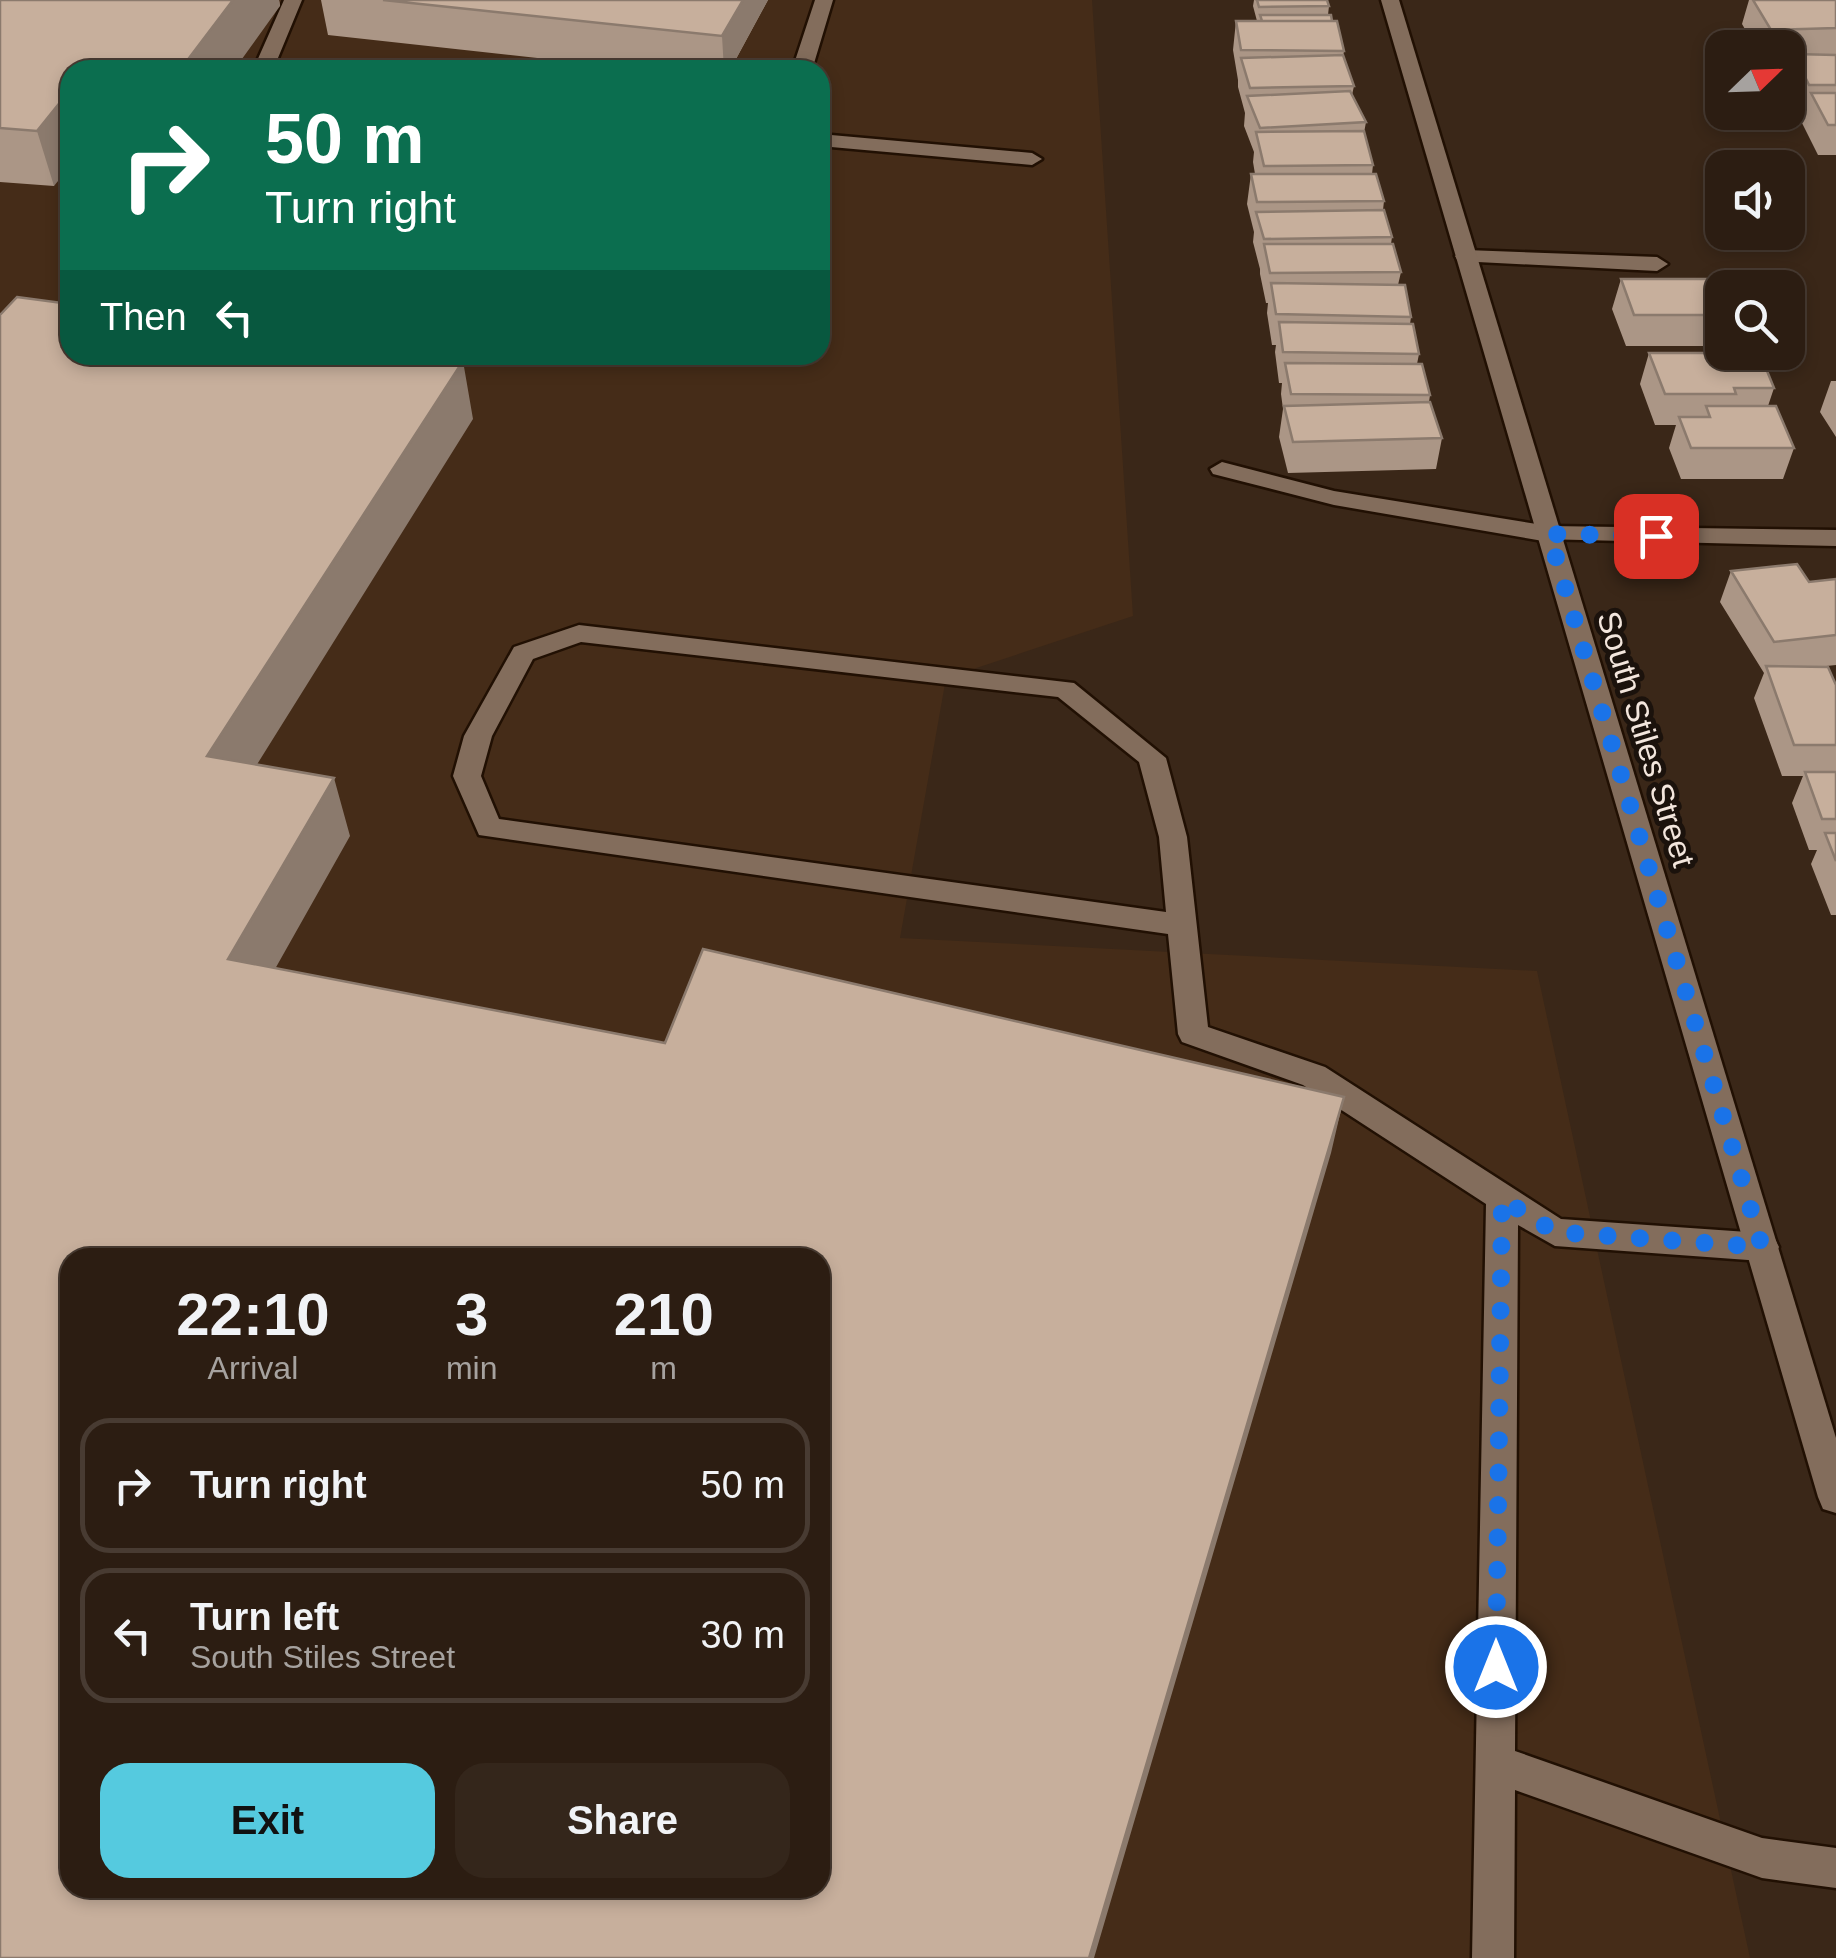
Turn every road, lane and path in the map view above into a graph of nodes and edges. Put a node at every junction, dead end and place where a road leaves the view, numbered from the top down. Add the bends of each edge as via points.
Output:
1 (293, 0) edge
2 (824, 0) edge
3 (1390, 0) edge
4 (267, 60) edge
5 (805, 60) edge
6 (830, 141) edge
7 (1032, 159) dead end
8 (1466, 256) junction
9 (1657, 264) dead end
10 (1222, 469) dead end
11 (1549, 534) junction
12 (1836, 538) edge
13 (1182, 924) junction
14 (1502, 1199) junction
15 (1762, 1247) junction
16 (1836, 1497) edge
17 (1497, 1764) junction
18 (1836, 1868) edge
19 (1493, 1958) edge

1 - 4 main road
2 - 5 main road
3 - 8 main road, South Stiles Street
6 - 7 main road
8 - 9 main road
8 - 11 main road, South Stiles Street
10 - 11 main road via 1334,498
11 - 12 main road
11 - 15 main road, South Stiles Street
13 - 13 main road via 1173,837 1152,758 1065,689 579,633 523,654 478,736 467,776 489,828
13 - 14 main road via 1193,1034 1314,1076
14 - 15 main road via 1555,1232
14 - 17 main road
15 - 16 main road, South Stiles Street
17 - 18 main road via 1762,1858
17 - 19 main road

